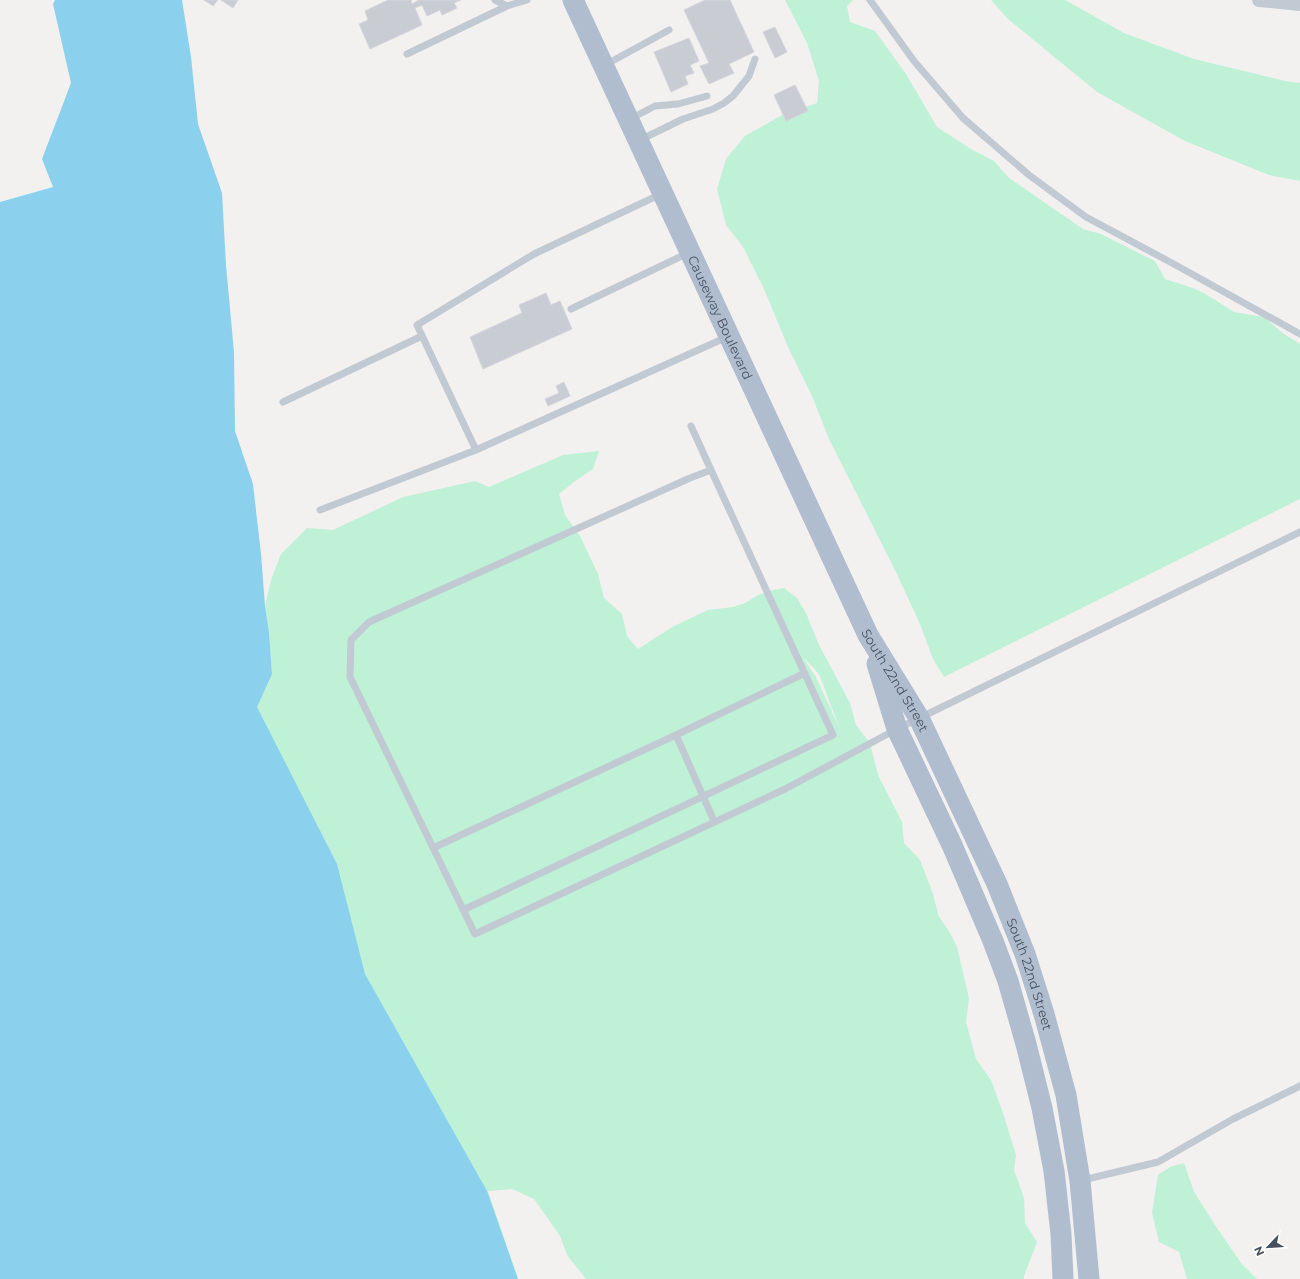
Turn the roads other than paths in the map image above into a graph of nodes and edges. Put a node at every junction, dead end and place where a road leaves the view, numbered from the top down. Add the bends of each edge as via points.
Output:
1 (495, 0) edge
2 (526, 0) edge
3 (573, 0) edge
4 (870, 0) edge
5 (1259, 0) edge
6 (1300, 4) edge
7 (507, 6) junction
8 (669, 30) dead end
9 (407, 54) dead end
10 (755, 59) dead end
11 (603, 66) junction
12 (707, 96) dead end
13 (628, 120) junction
14 (638, 141) junction
15 (663, 193) junction
16 (690, 252) junction
17 (571, 309) dead end
18 (1300, 334) edge
19 (422, 336) junction
20 (729, 336) junction
21 (283, 402) dead end
22 (691, 426) dead end
23 (476, 450) junction
24 (711, 470) junction
25 (320, 510) dead end
26 (1300, 532) edge
27 (868, 635) junction
28 (805, 673) junction
29 (919, 718) junction
30 (897, 729) junction
31 (676, 735) junction
32 (703, 796) junction
33 (714, 821) junction
34 (433, 848) junction
35 (463, 910) junction
36 (1300, 1086) edge
37 (1080, 1181) junction
38 (1086, 1232) junction
39 (1061, 1234) junction
40 (1063, 1279) edge
41 (1089, 1279) edge

1 - 7 lane
2 - 7 lane
3 - 11 main road, Causeway Boulevard
4 - 18 lane via 914,61 963,118 1029,175 1086,217
5 - 6 street
7 - 9 lane
8 - 11 lane
10 - 14 lane via 749,76 724,103
11 - 13 main road, Causeway Boulevard
12 - 13 lane via 678,104 656,106
13 - 14 main road, Causeway Boulevard
14 - 15 main road, Causeway Boulevard
15 - 16 main road, Causeway Boulevard
15 - 19 lane via 527,258 417,325
16 - 17 lane
16 - 20 main road, Causeway Boulevard
19 - 21 lane
19 - 23 lane
20 - 23 lane
20 - 27 main road, Causeway Boulevard
22 - 24 lane
23 - 25 lane
24 - 28 lane
24 - 34 lane via 369,622 351,640 350,677
26 - 29 lane
27 - 29 main road, South 22nd Street
27 - 30 main road, South 22nd Street
28 - 31 lane
28 - 32 lane via 833,735
29 - 30 lane
29 - 37 main road, South 22nd Street via 997,884 1025,954 1066,1095
30 - 33 lane via 785,789
30 - 39 main road, South 22nd Street via 952,845 1008,982 1042,1108 1054,1171
31 - 32 lane
31 - 34 lane
32 - 33 lane
32 - 35 lane
33 - 35 lane via 475,934
34 - 35 lane
36 - 37 lane via 1158,1162
37 - 38 main road, South 22nd Street
38 - 39 main road
38 - 41 main road, South 22nd Street
39 - 40 main road, South 22nd Street

